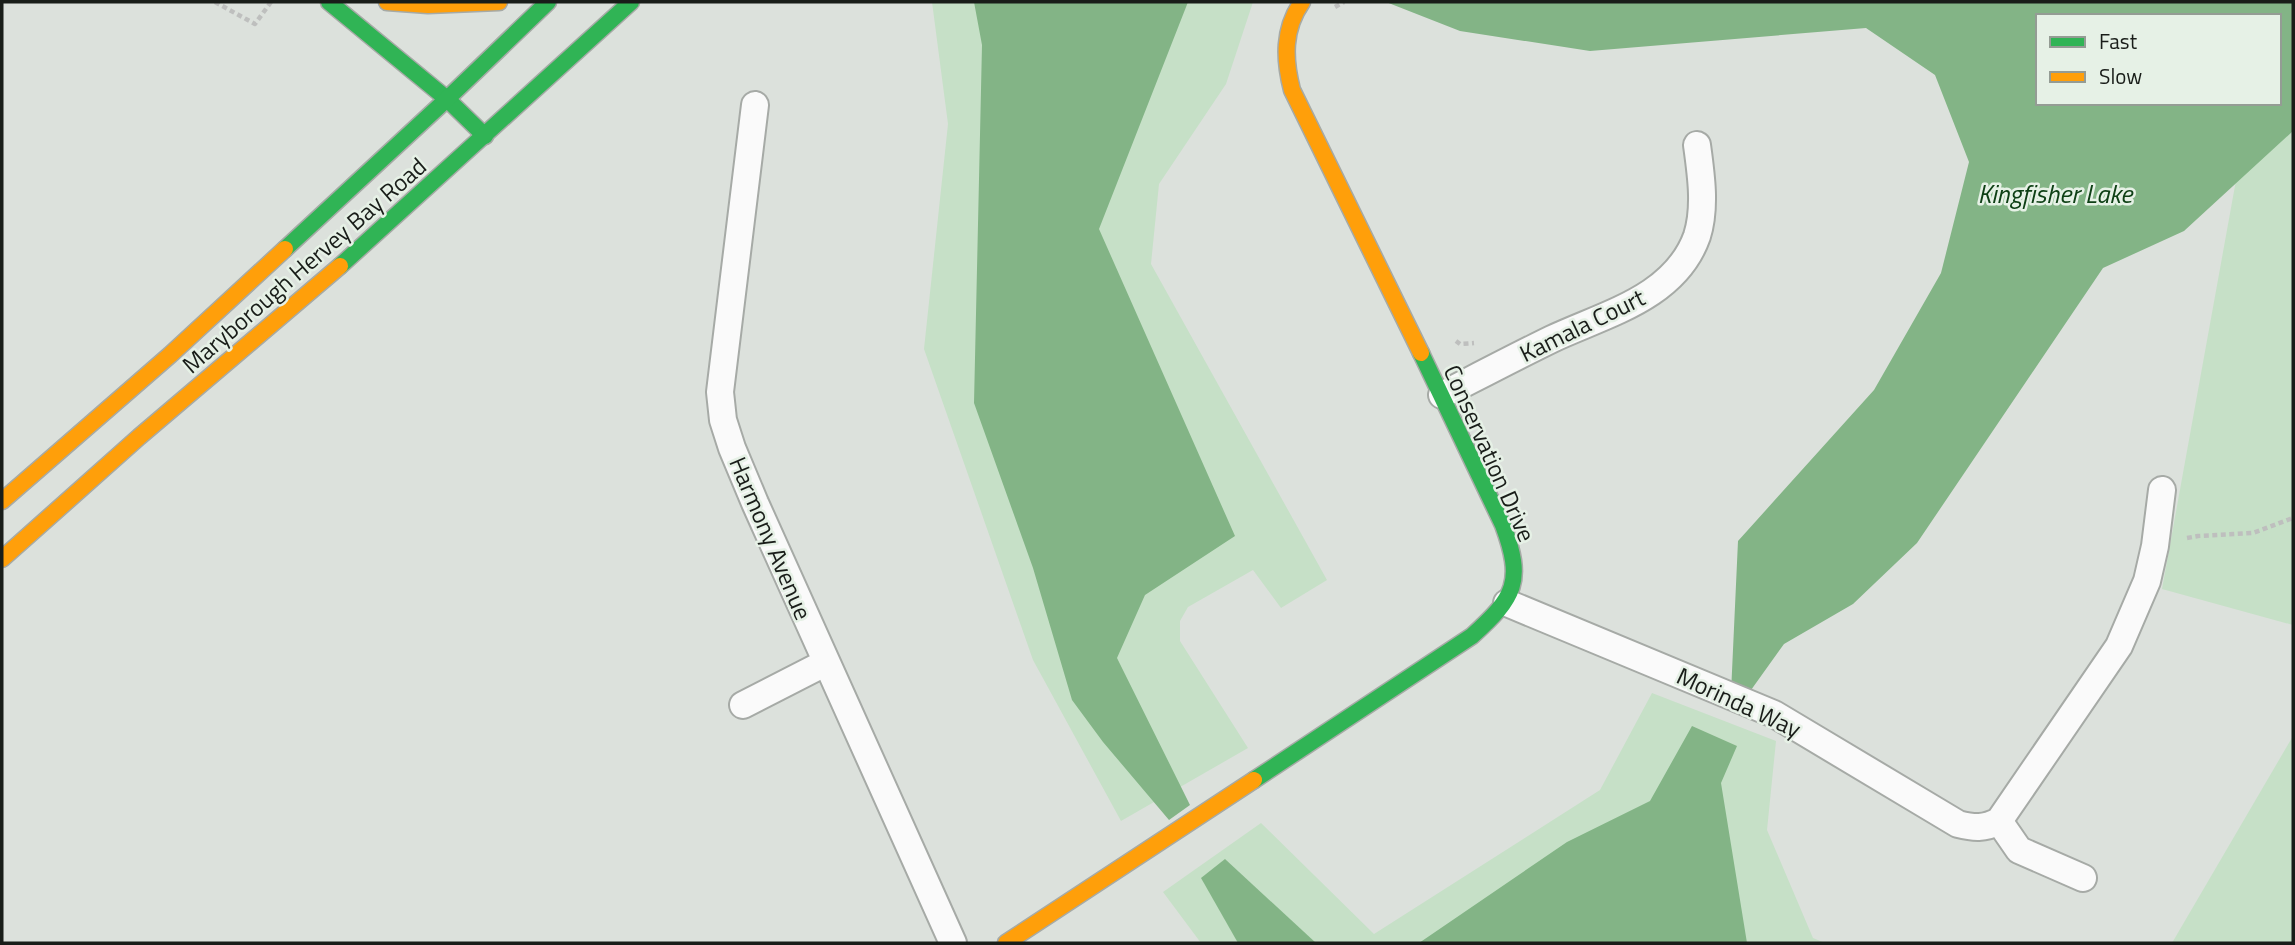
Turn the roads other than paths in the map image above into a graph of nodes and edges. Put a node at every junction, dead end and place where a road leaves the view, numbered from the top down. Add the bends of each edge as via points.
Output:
1 (329, 2) edge
2 (387, 2) edge
3 (499, 2) edge
4 (548, 2) edge
5 (632, 2) edge
6 (1302, 2) edge
7 (447, 99) junction
8 (755, 105) dead end
9 (485, 136) junction
10 (1697, 145) dead end
11 (1442, 395) junction
12 (2162, 491) dead end
13 (2, 501) edge
14 (2, 559) edge
15 (1507, 603) junction
16 (825, 663) junction
17 (743, 705) dead end
18 (1999, 821) junction
19 (2083, 878) dead end
20 (955, 943) edge
21 (975, 943) edge
22 (1006, 943) edge

1 - 7 main road
2 - 3 main road
4 - 7 main road, Maryborough Hervey Bay Road
5 - 9 main road, Maryborough Hervey Bay Road
6 - 11 main road, Conservation Drive via 1292,15 1286,52 1292,90
7 - 9 main road
7 - 13 main road, Maryborough Hervey Bay Road via 170,355
8 - 16 street, Harmony Avenue via 720,392 723,420
9 - 14 main road, Maryborough Hervey Bay Road
10 - 11 street, Kamala Court via 1702,183 1697,235 1684,262 1658,288
11 - 15 main road, Conservation Drive via 1506,534 1514,564
12 - 18 street via 2147,581 2119,646
15 - 18 street, Morinda Way via 1774,714 1958,824 1976,828
15 - 22 main road via 1472,636
16 - 17 street
16 - 20 street, Harmony Avenue
18 - 19 street via 2019,850
20 - 21 street

